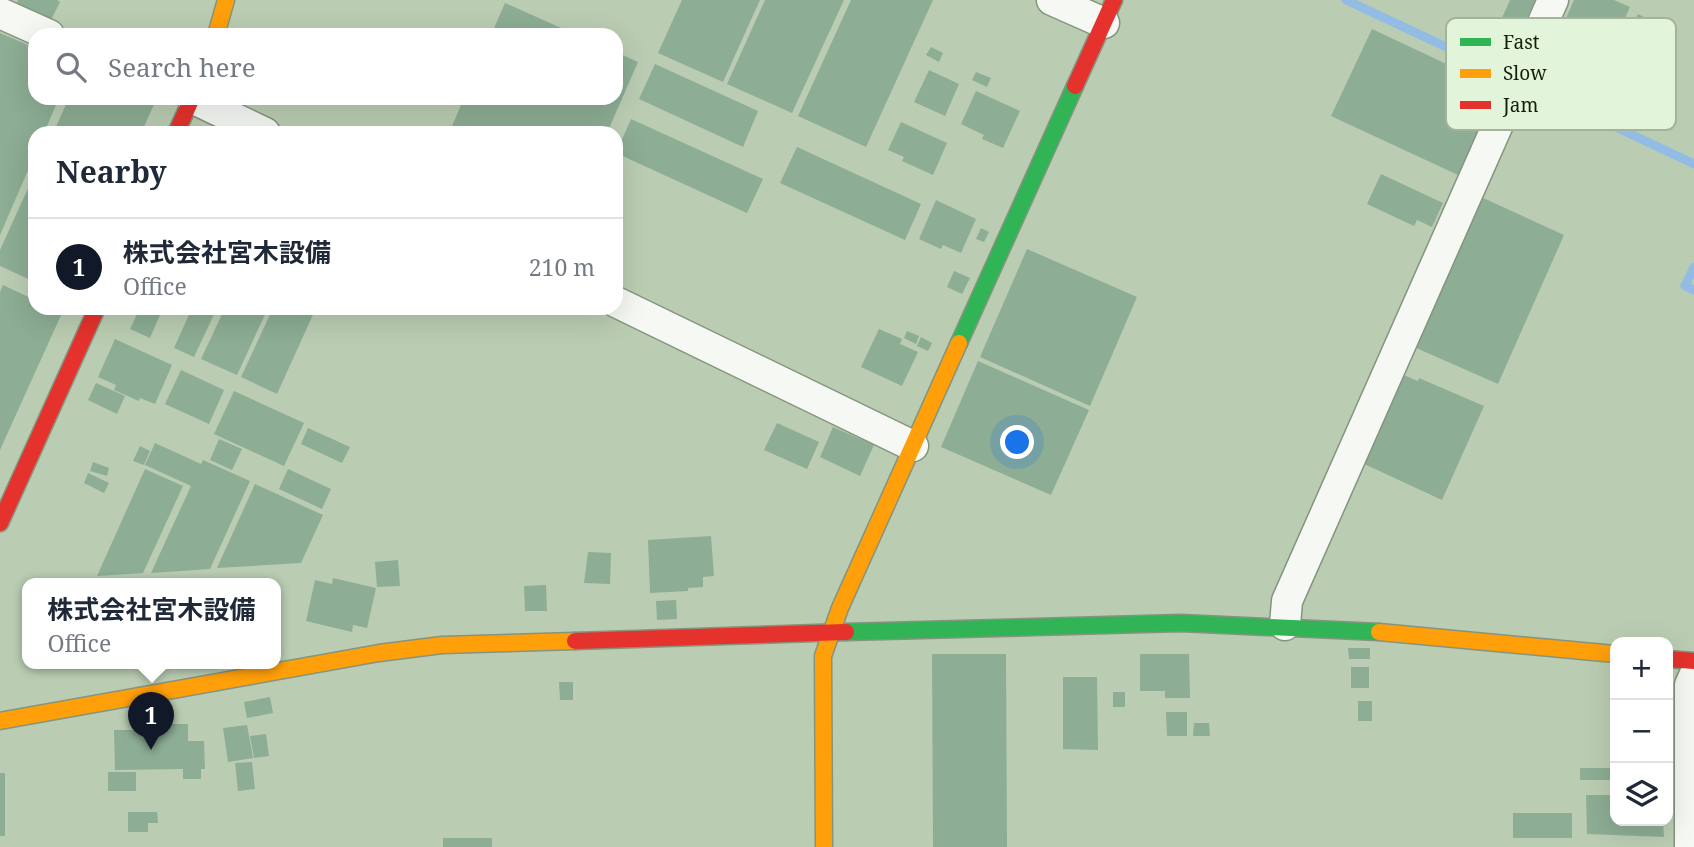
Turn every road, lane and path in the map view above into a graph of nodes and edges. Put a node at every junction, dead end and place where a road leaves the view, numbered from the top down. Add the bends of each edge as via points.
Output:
1 (226, 0) edge
2 (1052, 0) edge
3 (1553, 0) edge
4 (1109, 12) edge
5 (0, 13) edge
6 (1545, 18) edge
7 (33, 28) edge
8 (218, 28) edge
9 (189, 105) edge
10 (207, 105) edge
11 (179, 126) edge
12 (250, 126) edge
13 (1495, 130) edge
14 (623, 305) edge
15 (94, 315) edge
16 (914, 446) junction
17 (0, 523) edge
18 (1285, 625) junction
19 (832, 632) junction
20 (1610, 654) edge
21 (1673, 660) edge
22 (1694, 662) edge
23 (1694, 676) edge
24 (0, 721) edge
25 (824, 847) edge
26 (1690, 847) edge

1 - 8 street
2 - 4 street
3 - 6 street
4 - 16 street
5 - 7 street
9 - 11 street
10 - 12 street
13 - 18 street via 1287,601
14 - 16 street
15 - 17 street
16 - 19 street
18 - 19 street via 1167,622
18 - 20 street
19 - 24 street via 442,645
19 - 25 street via 823,656
21 - 22 street
23 - 26 street via 1690,685

